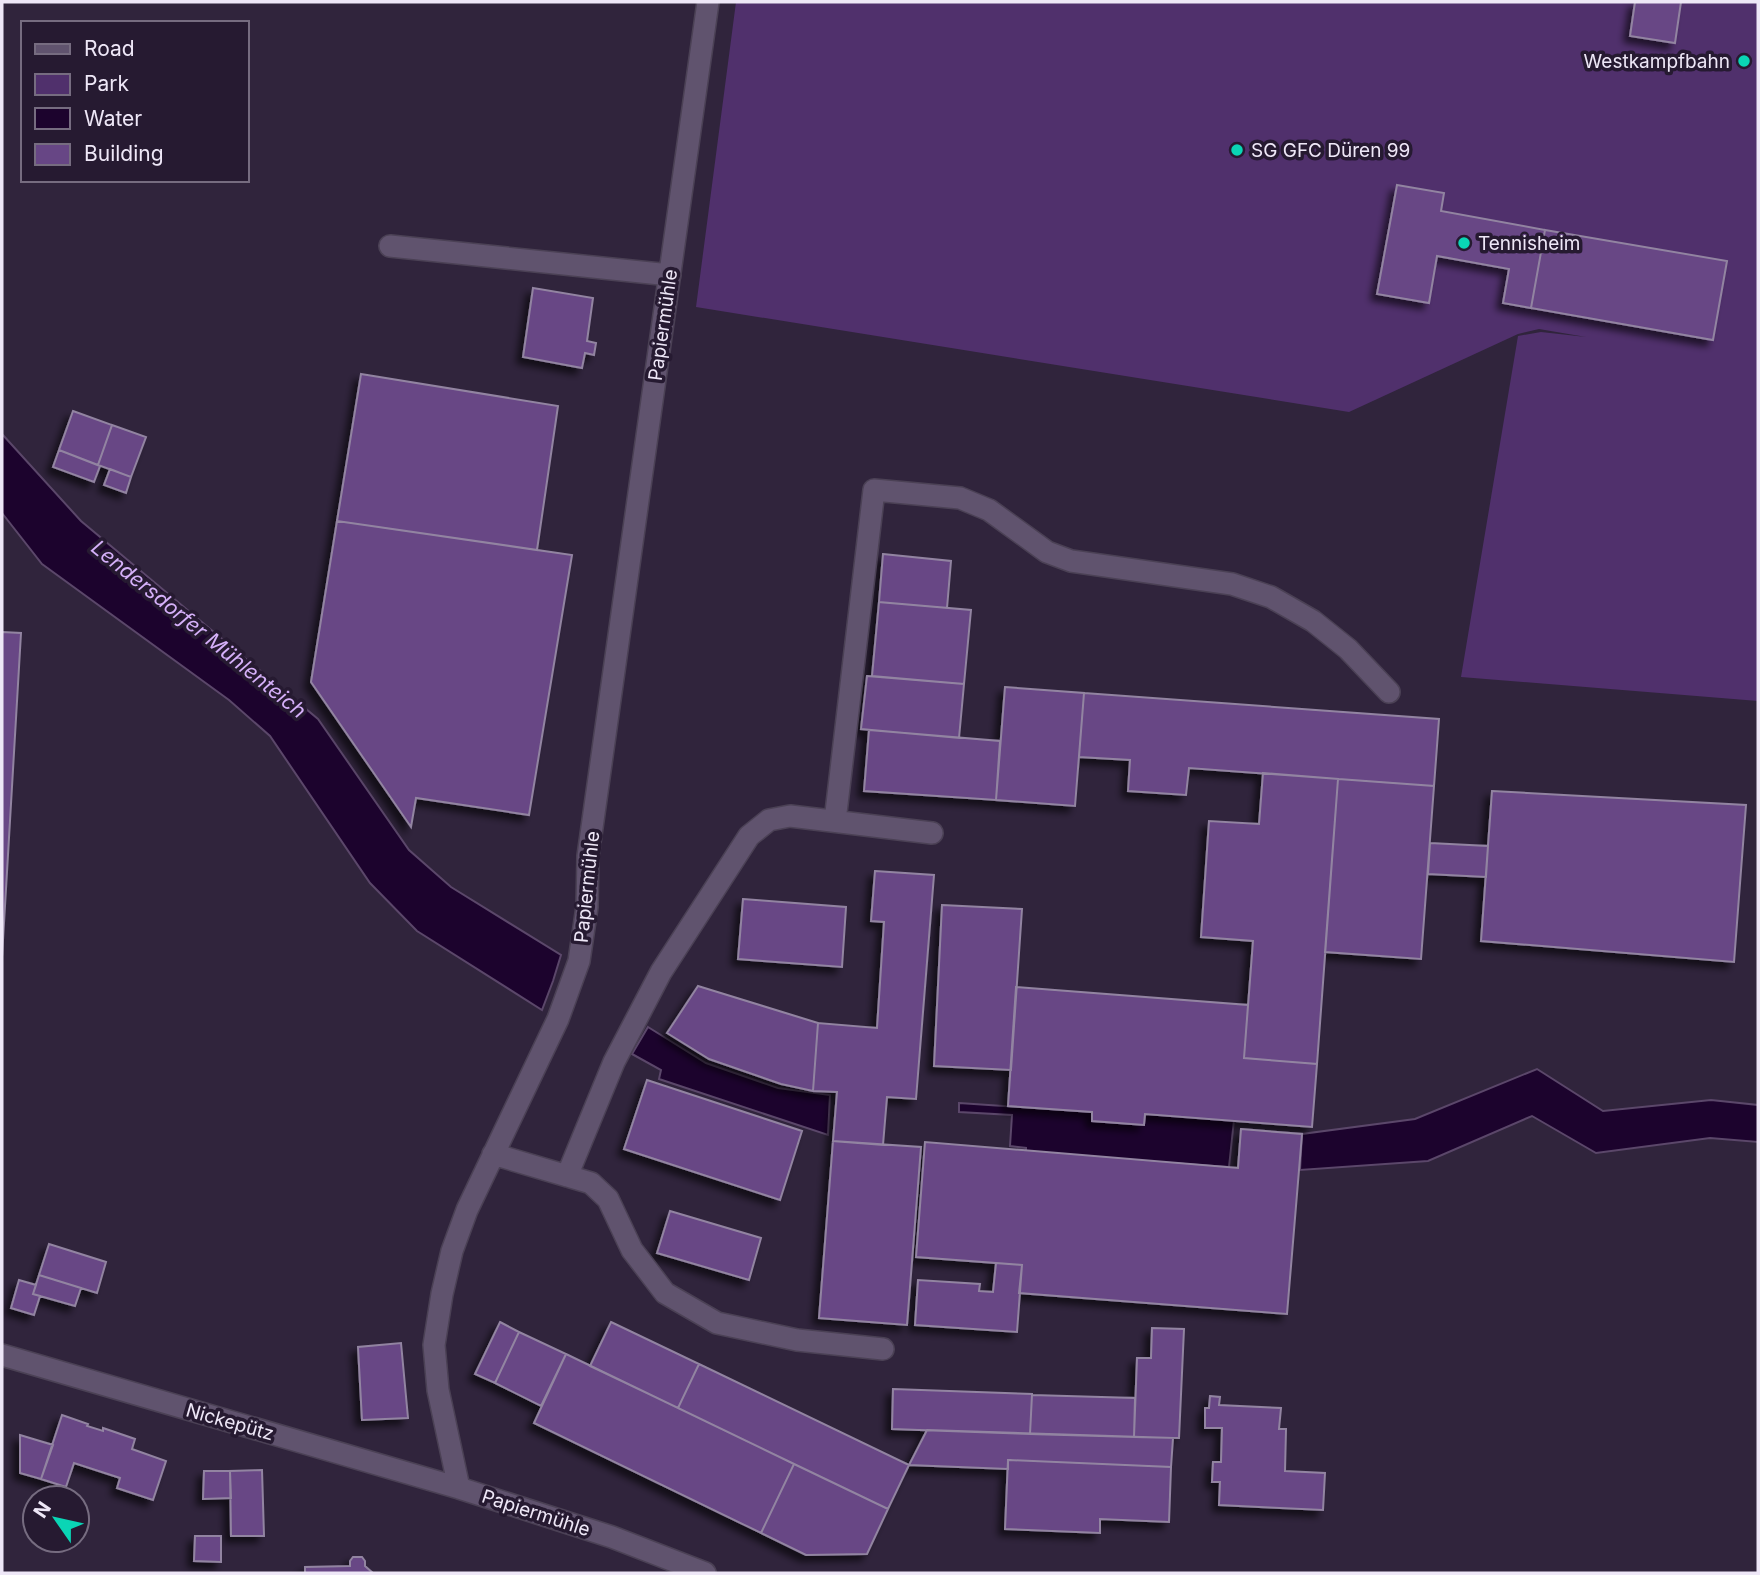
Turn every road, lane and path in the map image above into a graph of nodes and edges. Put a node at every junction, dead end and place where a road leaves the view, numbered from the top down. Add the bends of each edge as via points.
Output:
1 (708, 2) edge
2 (390, 246) dead end
3 (670, 275) junction
4 (1389, 692) dead end
5 (835, 821) junction
6 (932, 833) dead end
7 (493, 1154) junction
8 (567, 1175) junction
9 (883, 1349) dead end
10 (2, 1355) edge
11 (459, 1488) junction
12 (705, 1573) edge

1 - 3 street, Papiermühle
2 - 3 street
3 - 7 street, Papiermühle via 588,856 579,961 558,1019
4 - 5 street via 1348,649 1313,621 1271,597 1232,584 1071,561 1047,552 989,510 960,498 874,490
5 - 6 street
5 - 8 street via 790,816 769,820 749,836 661,972 614,1062
7 - 8 street
7 - 11 street, Papiermühle via 452,1251 434,1345 438,1391
8 - 9 street via 591,1183 608,1199 632,1250 665,1293 717,1323 797,1340
10 - 11 street, Nickepütz
11 - 12 street, Papiermühle via 612,1537

